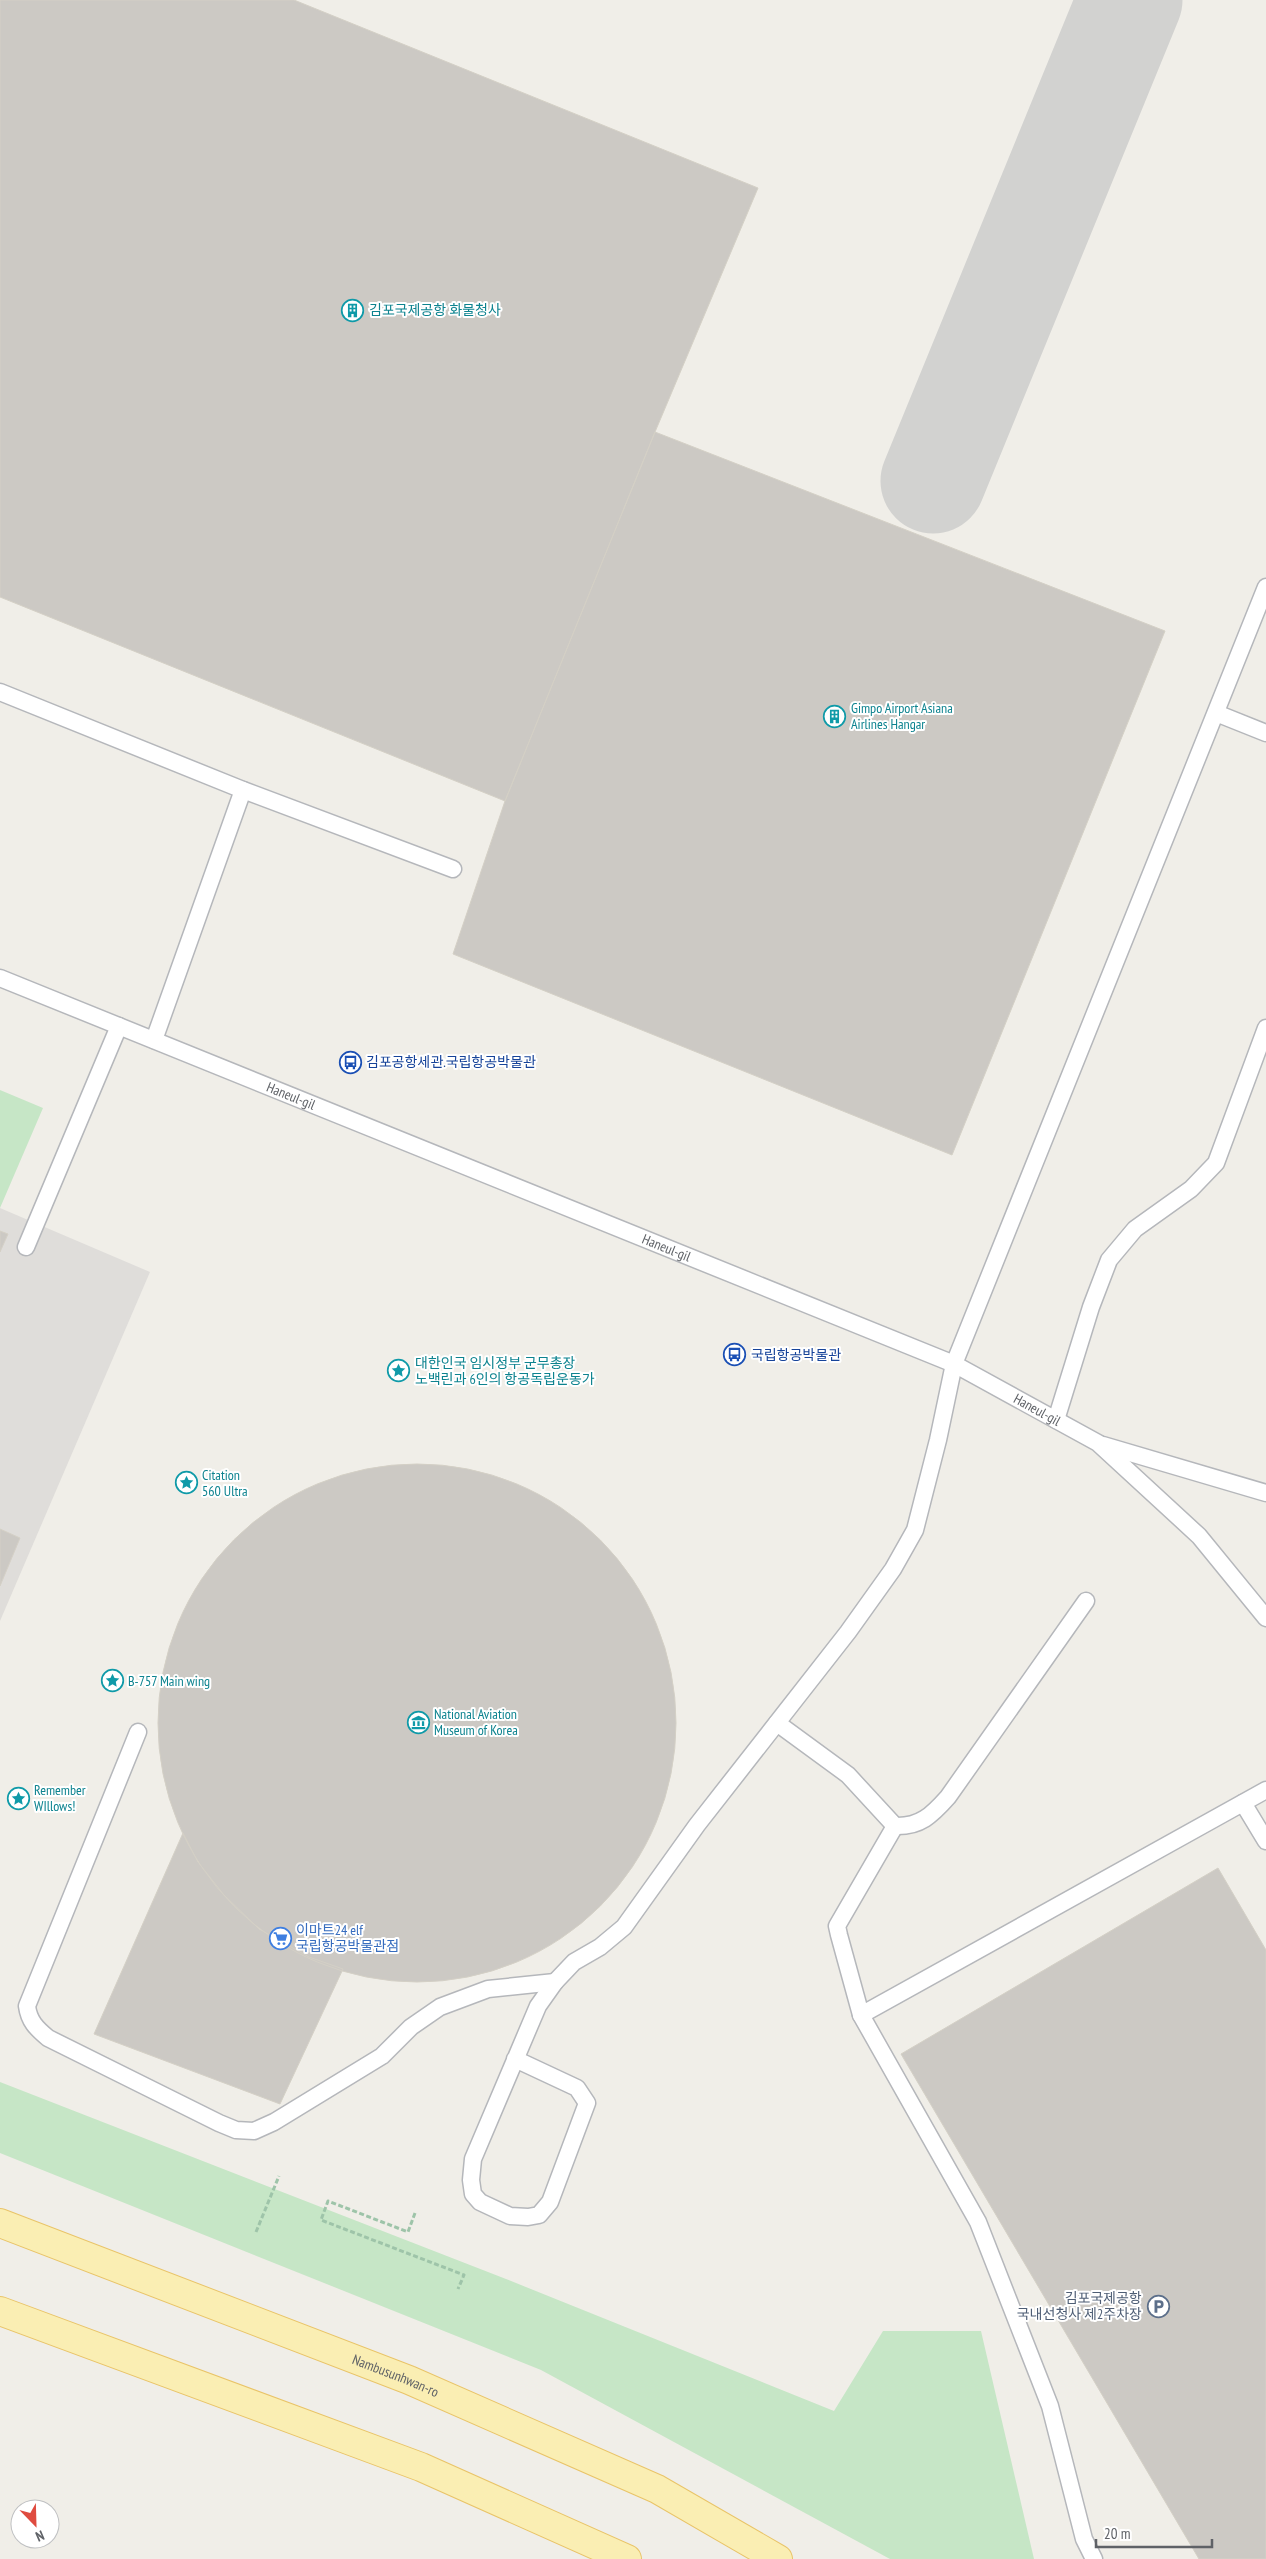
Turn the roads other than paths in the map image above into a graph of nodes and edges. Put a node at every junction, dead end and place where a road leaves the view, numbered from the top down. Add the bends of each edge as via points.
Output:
1 (1266, 588) edge
2 (0, 692) edge
3 (1216, 712) junction
4 (1266, 733) edge
5 (243, 790) junction
6 (453, 868) dead end
7 (0, 978) edge
8 (119, 1026) junction
9 (1266, 1028) edge
10 (154, 1040) junction
11 (26, 1247) dead end
12 (954, 1364) junction
13 (1056, 1420) junction
14 (1098, 1443) junction
15 (1266, 1493) edge
16 (1086, 1601) dead end
17 (1266, 1618) edge
18 (777, 1723) junction
19 (138, 1732) dead end
20 (1266, 1790) edge
21 (1243, 1803) junction
22 (896, 1826) junction
23 (1266, 1841) edge
24 (555, 1982) junction
25 (861, 2015) junction
26 (515, 2060) junction
27 (0, 2223) edge
28 (0, 2312) edge
29 (627, 2559) edge
30 (778, 2559) edge
31 (1094, 2559) edge

1 - 3 lane
2 - 5 lane
3 - 4 lane
3 - 12 lane
5 - 6 lane
5 - 10 lane
7 - 8 lane, Haneul-gil
8 - 10 lane, Haneul-gil
8 - 11 lane
9 - 13 lane via 1216,1163 1191,1189 1135,1229 1110,1260 1091,1307
10 - 12 lane, Haneul-gil
12 - 13 lane, Haneul-gil
12 - 18 lane via 915,1530 894,1569
13 - 14 lane, Haneul-gil
14 - 15 lane
14 - 17 lane, Haneul-gil via 1199,1536
16 - 22 lane via 948,1797 924,1821
18 - 22 lane via 848,1775
18 - 24 lane via 624,1927 600,1947 574,1962
19 - 24 lane via 27,2006 29,2018 48,2038 219,2123 236,2130 254,2131 300,2109 374,2061 411,2027 440,2007 488,1989
20 - 21 lane
21 - 23 lane
21 - 25 lane
22 - 25 lane via 837,1926
24 - 26 lane via 538,2006
25 - 31 lane via 978,2222 1050,2406 1084,2539
26 - 26 lane via 473,2159 471,2180 474,2194 480,2202 510,2216 528,2217 539,2215 550,2202 587,2103 577,2088
27 - 30 main road, Nambusunhwan-ro via 409,2380 657,2489
28 - 29 main road via 421,2467

